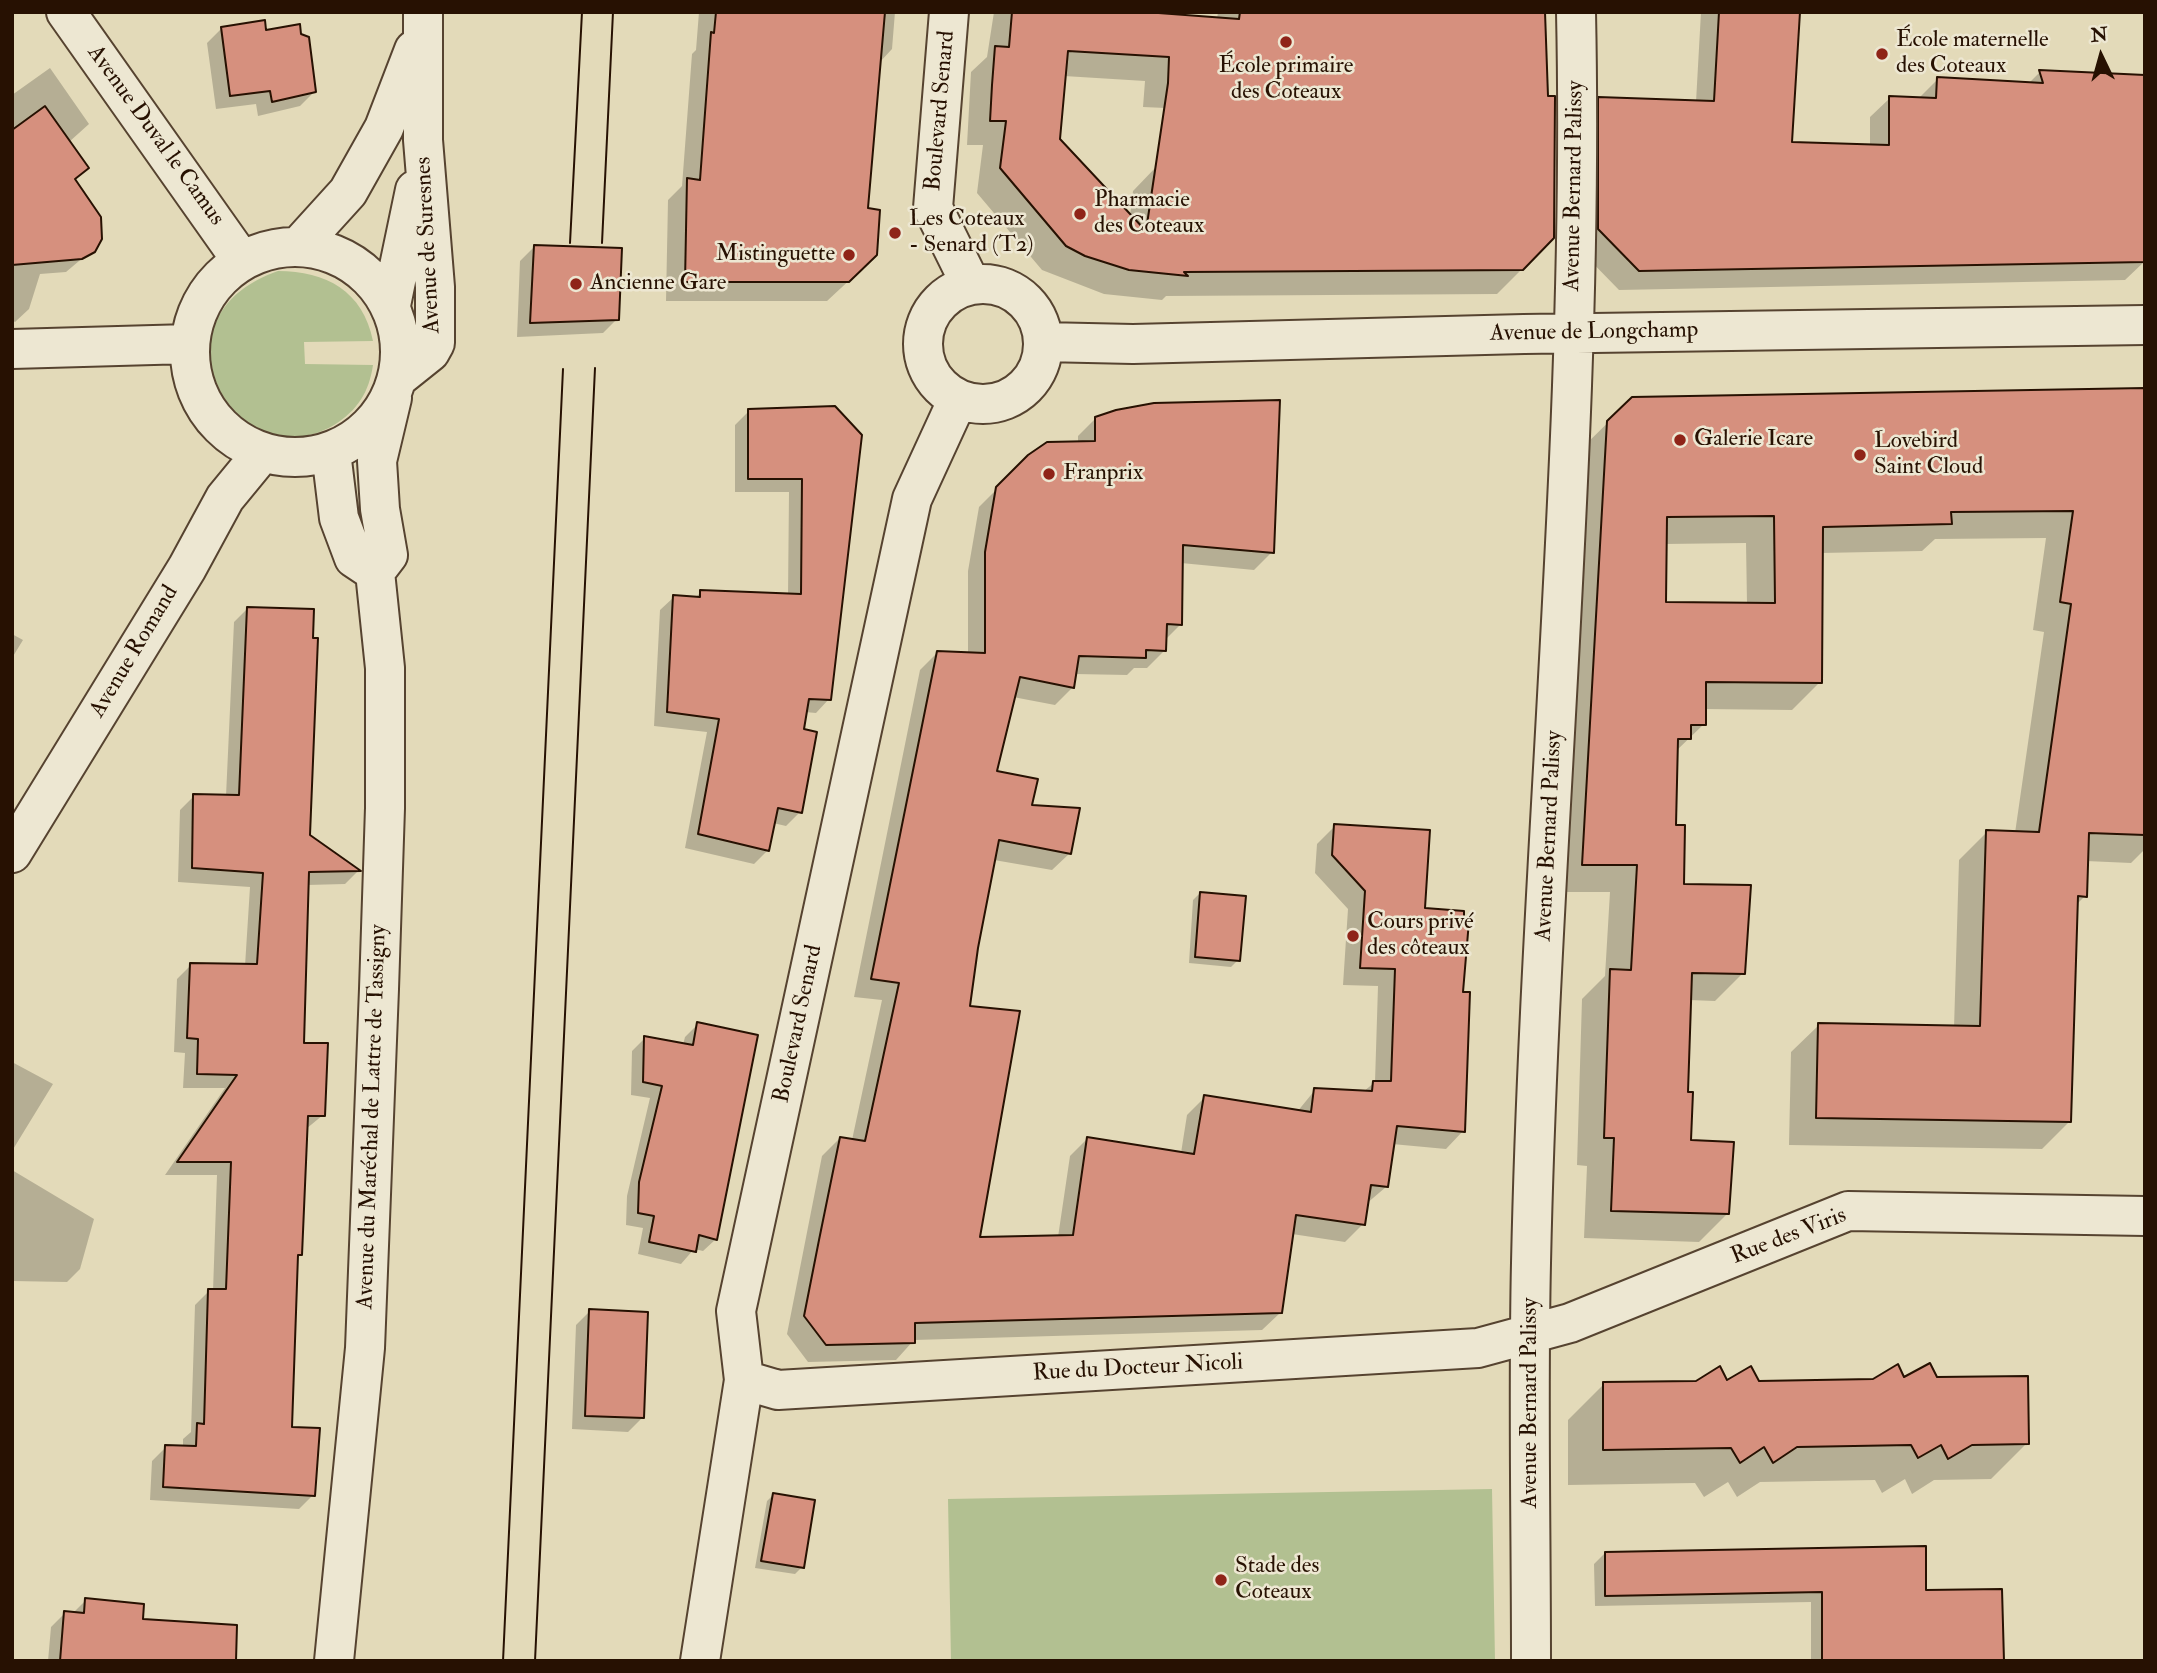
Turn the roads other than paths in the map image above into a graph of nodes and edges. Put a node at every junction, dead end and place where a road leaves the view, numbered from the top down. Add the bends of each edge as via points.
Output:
1 (66, 12) edge
2 (949, 12) edge
3 (1576, 12) edge
4 (422, 22) edge
5 (423, 140) junction
6 (299, 246) junction
7 (242, 261) junction
8 (971, 285) junction
9 (391, 305) junction
10 (2145, 325) edge
11 (1573, 333) junction
12 (1043, 342) junction
13 (189, 344) junction
14 (12, 349) edge
15 (396, 387) junction
16 (958, 399) junction
17 (331, 452) junction
18 (262, 453) junction
19 (375, 572) junction
20 (12, 853) edge
21 (2145, 1216) edge
22 (1531, 1334) junction
23 (744, 1380) junction
24 (334, 1661) edge
25 (700, 1661) edge
26 (1531, 1661) edge

1 - 7 street, Avenue Duval le Camus
2 - 8 street, Boulevard Senard via 933,208
3 - 11 street, Avenue Bernard Palissy
4 - 5 street, Avenue de Suresnes
4 - 6 street, Avenue de Suresnes via 384,128 348,192
5 - 9 street, Avenue de Suresnes
5 - 15 street, Avenue de Suresnes via 435,344
6 - 7 street via 270,250
6 - 9 street via 337,254 368,275
7 - 13 street via 216,283 198,311
8 - 12 street via 1010,290 1027,303 1039,323
8 - 16 street via 951,293 936,307 926,326 923,353 930,373
9 - 15 street via 401,341
10 - 11 street, Avenue de Longchamp
11 - 12 street, Avenue de Longchamp
11 - 22 street, Avenue Bernard Palissy
12 - 16 street via 1038,370 1026,387 1009,399 979,404
13 - 14 street
13 - 18 street via 192,379 206,411 231,437
15 - 17 street via 367,431
15 - 19 street, Avenue du Maréchal de Lattre de Tassigny via 377,461 388,555
16 - 23 street, Boulevard Senard via 909,512 736,1311
17 - 18 street via 296,458
17 - 19 street via 339,519 354,558
18 - 20 street, Avenue Romand via 225,498
19 - 24 street, Avenue du Maréchal de Lattre de Tassigny via 385,668 379,989 365,1348
21 - 22 street, Rue des Viris via 1848,1211 1570,1323
22 - 23 street, Rue du Docteur Nicoli via 1478,1348 792,1390
22 - 26 street, Avenue Bernard Palissy
23 - 25 street, Boulevard Senard

